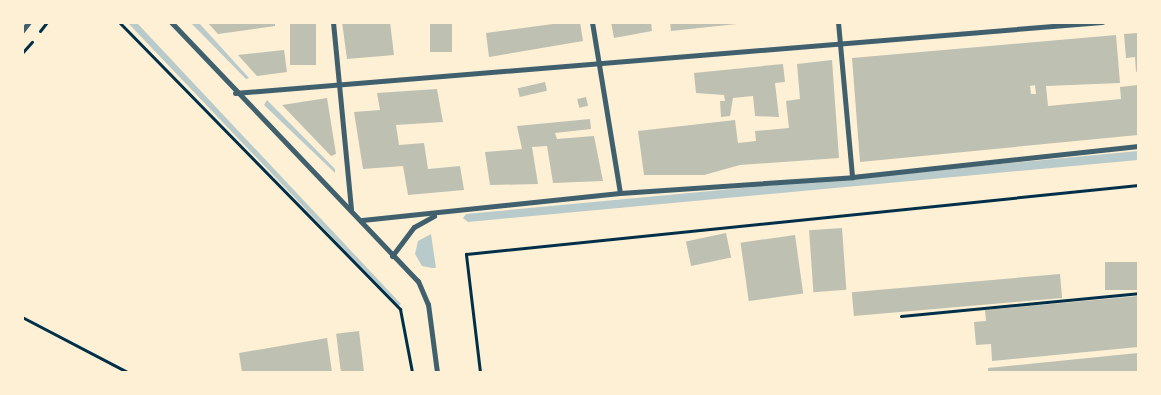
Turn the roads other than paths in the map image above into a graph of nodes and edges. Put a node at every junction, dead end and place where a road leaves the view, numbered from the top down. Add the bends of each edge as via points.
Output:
1 (29, 22) edge
2 (171, 22) edge
3 (333, 22) edge
4 (592, 22) edge
5 (838, 22) edge
6 (1102, 22) edge
7 (22, 32) edge
8 (840, 43) junction
9 (599, 66) junction
10 (338, 86) junction
11 (235, 93) junction
12 (1138, 146) edge
13 (852, 178) junction
14 (620, 193) junction
15 (351, 209) junction
16 (436, 214) junction
17 (362, 220) junction
18 (392, 256) junction
19 (437, 372) edge

1 - 7 street
2 - 11 street
3 - 10 street
4 - 9 street
5 - 8 street
6 - 8 street
8 - 9 street
8 - 13 street
9 - 10 street
9 - 14 street
10 - 11 street
10 - 15 street
11 - 15 street
12 - 13 street
13 - 14 street
14 - 16 street
15 - 17 street
16 - 17 street
16 - 18 street via 414,227
17 - 18 street
18 - 19 street via 418,281 428,304

